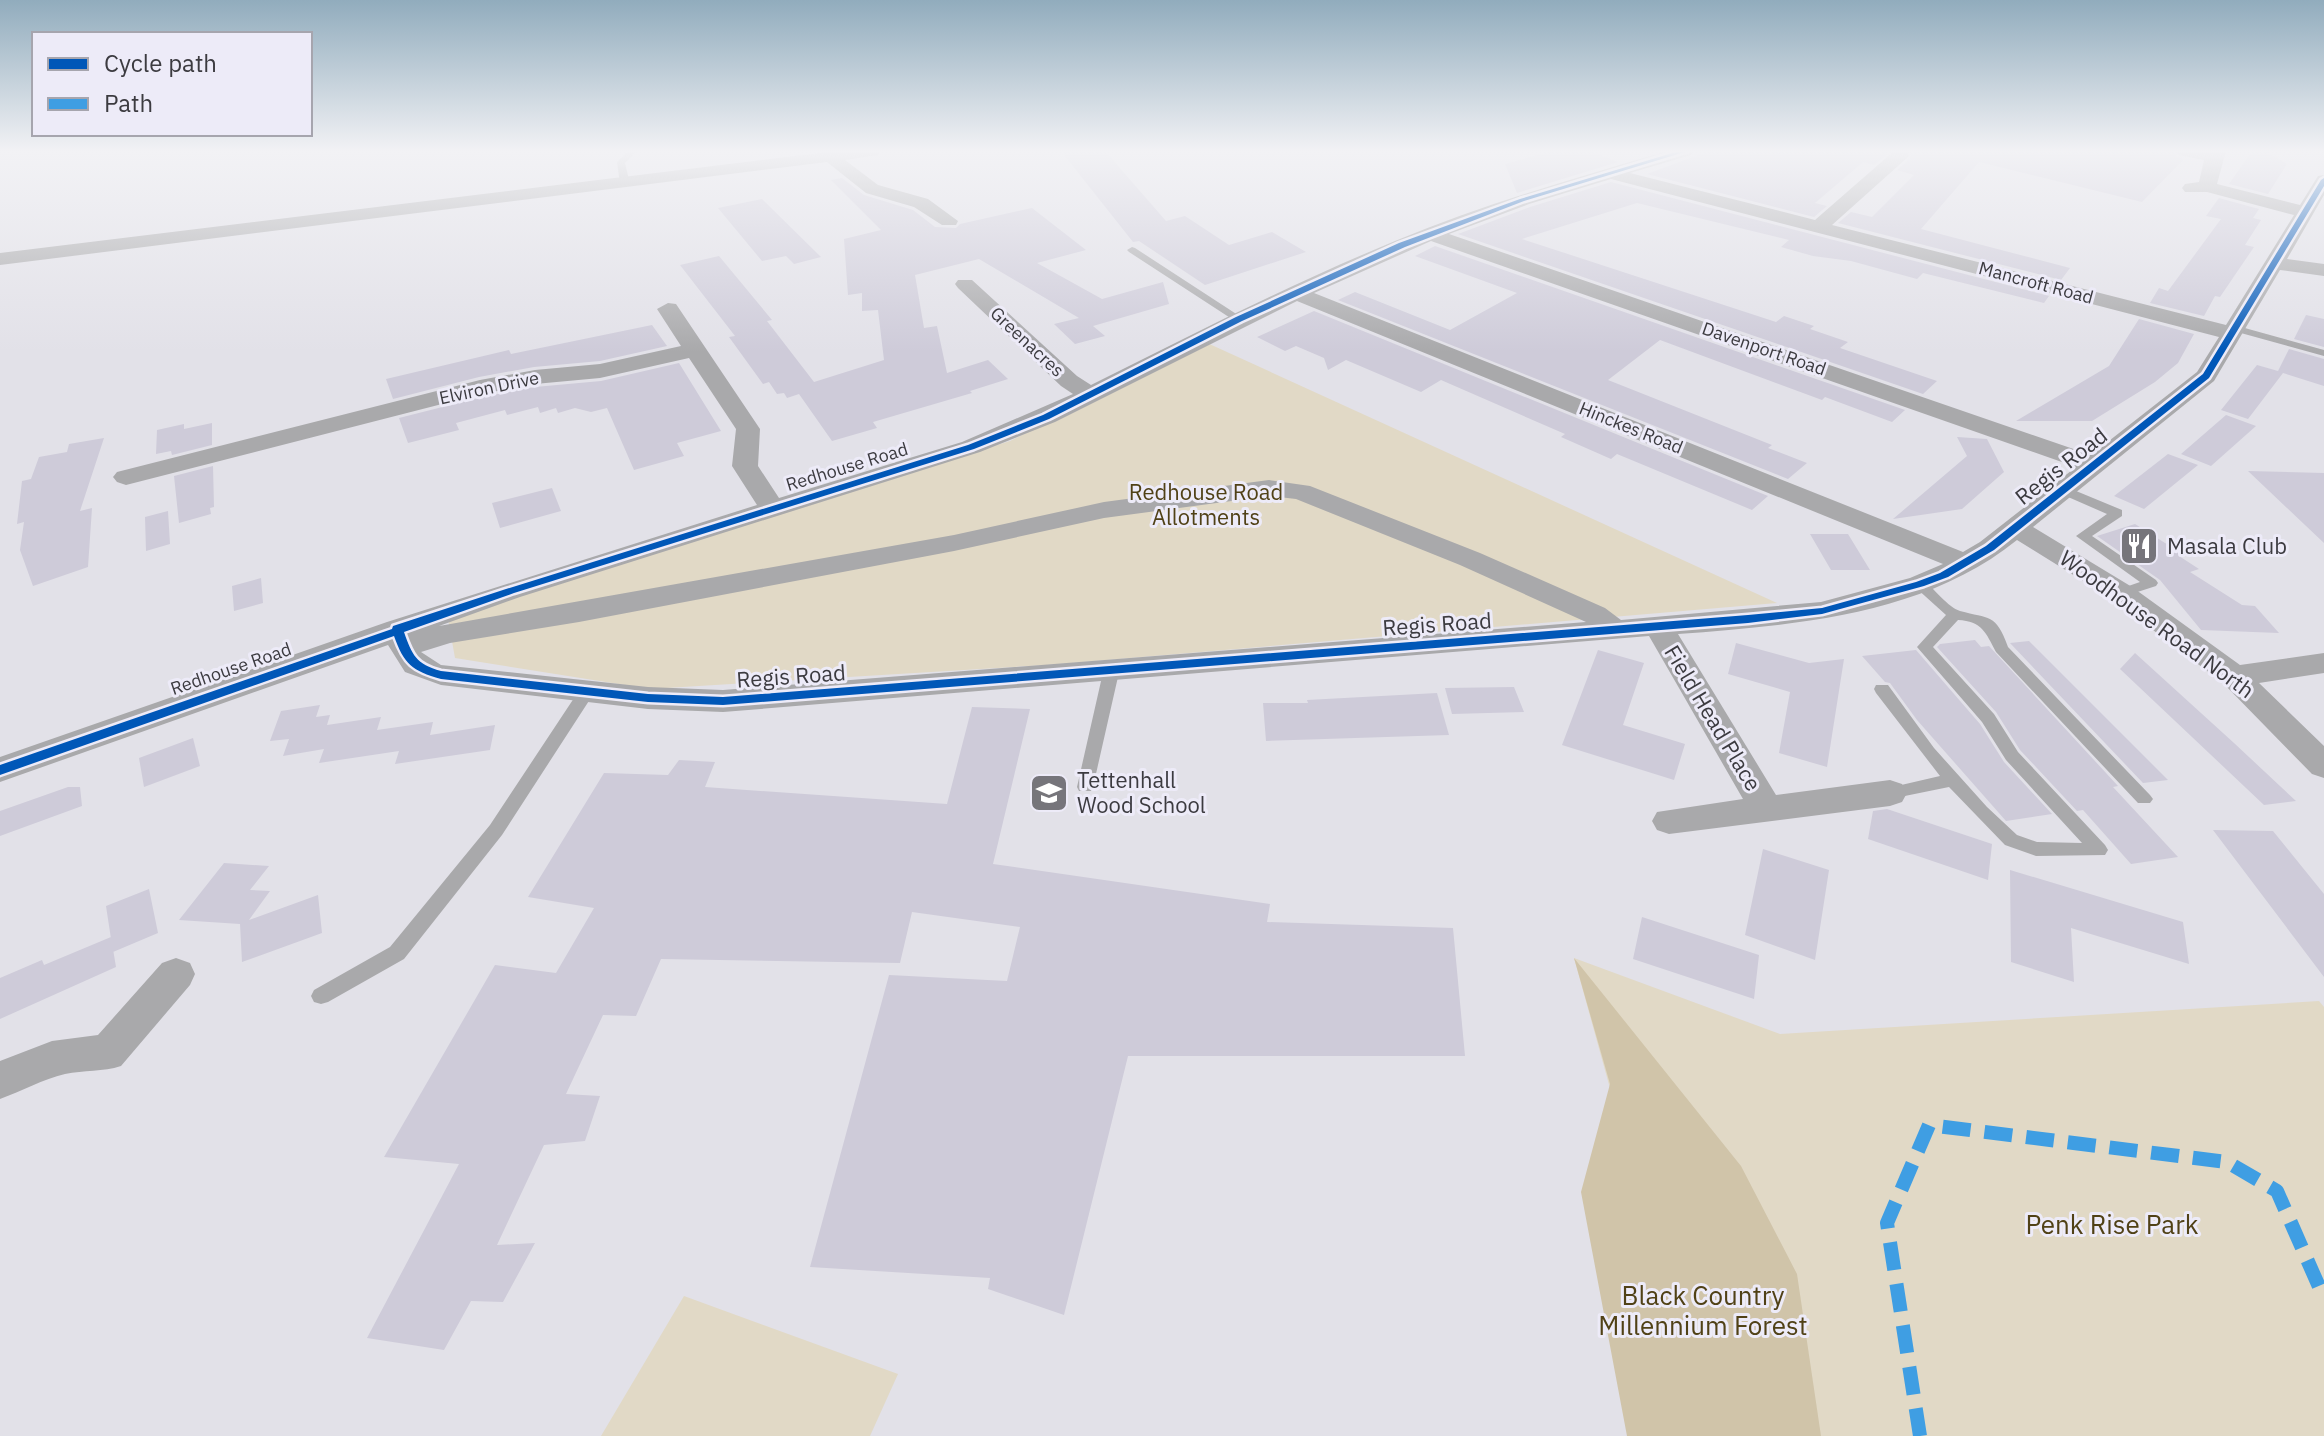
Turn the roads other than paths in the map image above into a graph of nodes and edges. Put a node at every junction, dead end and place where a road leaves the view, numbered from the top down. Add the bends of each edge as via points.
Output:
1 (321, 218) edge
2 (945, 218) edge
3 (1474, 218) edge
4 (1788, 218) edge
5 (1829, 218) edge
6 (2300, 218) edge
7 (949, 221) dead end
8 (1820, 226) junction
9 (1431, 234) junction
10 (1132, 250) dead end
11 (1163, 251) dead end
12 (1144, 258) junction
13 (0, 259) edge
14 (2274, 263) junction
15 (2324, 270) edge
16 (964, 281) dead end
17 (1296, 293) junction
18 (668, 309) dead end
19 (1239, 319) junction
20 (2232, 330) junction
21 (693, 350) junction
22 (2324, 353) edge
23 (1091, 395) junction
24 (2096, 465) junction
25 (123, 478) dead end
26 (2064, 490) junction
27 (773, 509) junction
28 (2015, 527) junction
29 (1966, 563) junction
30 (1920, 584) junction
31 (2122, 593) junction
32 (1954, 615) junction
33 (1659, 628) junction
34 (1617, 631) junction
35 (400, 639) junction
36 (2324, 663) edge
37 (1112, 668) junction
38 (2234, 676) junction
39 (1882, 689) dead end
40 (588, 690) junction
41 (2324, 766) edge
42 (0, 770) edge
43 (1952, 780) junction
44 (1085, 787) dead end
45 (1890, 793) joint
46 (2144, 799) dead end
47 (1766, 808) junction
48 (1669, 821) dead end
49 (176, 974) dead end
50 (321, 996) dead end
51 (0, 1080) edge

1 - 13 street
2 - 7 street
3 - 9 street, Redhouse Road
4 - 8 street, Mancroft Road
5 - 8 street
6 - 14 street, Regis Road
8 - 20 street, Mancroft Road
9 - 17 street, Redhouse Road
9 - 24 street, Davenport Road
10 - 12 lane
11 - 12 lane
12 - 19 lane
14 - 15 street
14 - 20 street, Regis Road
16 - 23 street, Greenacres via 1069,381
17 - 19 street, Redhouse Road
17 - 29 street, Hinckes Road
18 - 21 street
19 - 23 street, Redhouse Road
20 - 22 lane
20 - 24 street, Regis Road via 2206,376
21 - 25 street, Elviron Drive via 600,371 480,387 289,444
21 - 27 street via 748,429 745,466
23 - 27 street, Redhouse Road via 971,447
24 - 26 street, Regis Road
26 - 28 street, Regis Road
26 - 31 lane via 2117,513 2083,536 2151,583
27 - 35 street, Redhouse Road
28 - 29 street, Regis Road
28 - 31 street, Woodhouse Road North
29 - 30 street, Regis Road
30 - 32 lane
30 - 33 street, Regis Road via 1822,611
31 - 38 street, Woodhouse Road North
32 - 43 lane via 1925,647 1988,718 2012,756 2099,850 2036,849 2011,840
32 - 46 lane via 1976,615 1996,631 2001,649
33 - 34 street, Regis Road
33 - 47 street, Field Head Place
34 - 35 street via 1595,615 1470,559 1301,492 1269,488 1104,510 579,613
34 - 37 street, Regis Road
35 - 40 street, Regis Road via 417,669
35 - 42 street, Redhouse Road
36 - 38 street
37 - 40 street, Regis Road via 723,701
37 - 44 lane
38 - 41 street, Woodhouse Road North
39 - 43 lane
40 - 50 lane via 496,830 397,953
43 - 45 lane
45 - 47 street, Field Head Place
47 - 48 street, Field Head Place
49 - 51 street via 107,1053 85,1051

